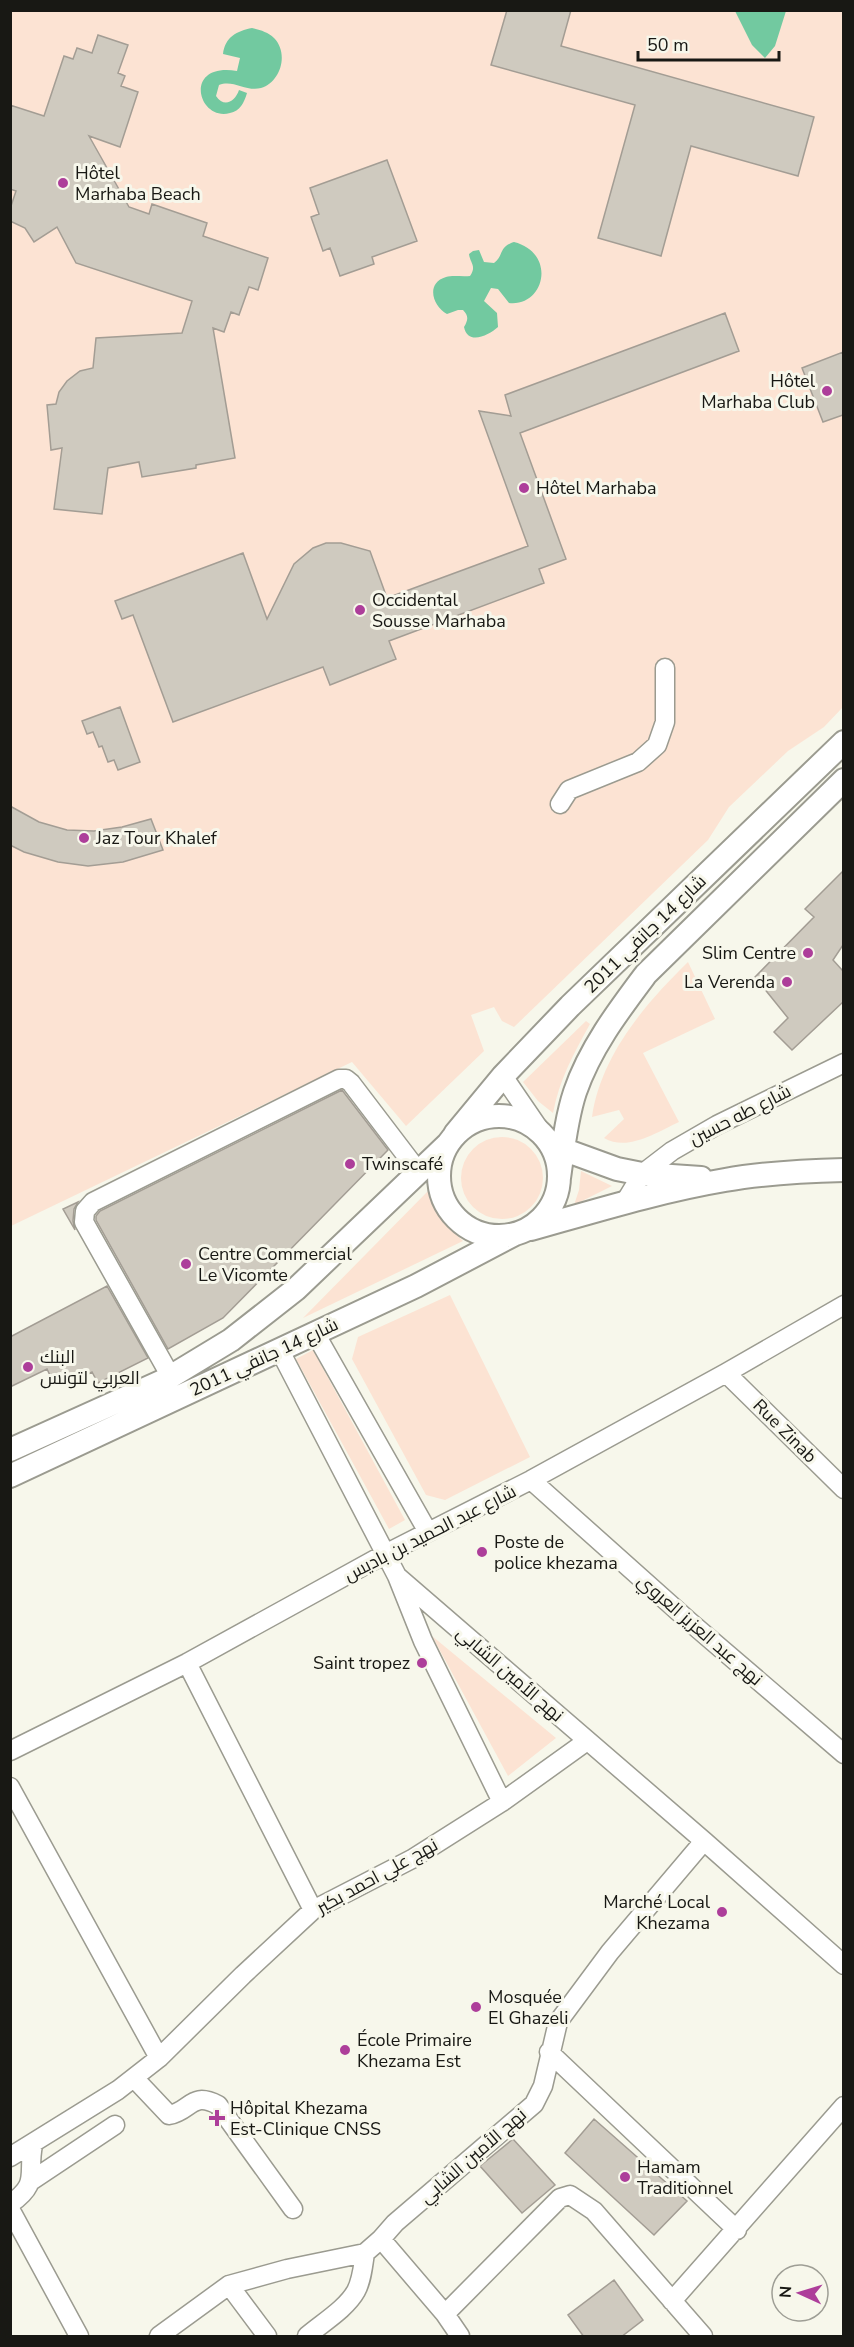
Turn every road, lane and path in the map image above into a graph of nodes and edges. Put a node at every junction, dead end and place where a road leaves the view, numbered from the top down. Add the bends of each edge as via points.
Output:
1 (665, 668) dead end
2 (843, 742) edge
3 (843, 780) edge
4 (560, 804) dead end
5 (843, 1063) edge
6 (503, 1076) junction
7 (451, 1139) junction
8 (553, 1144) junction
9 (843, 1170) edge
10 (418, 1171) junction
11 (642, 1174) junction
12 (726, 1179) junction
13 (625, 1202) junction
14 (521, 1232) junction
15 (843, 1305) edge
16 (315, 1333) junction
17 (279, 1349) junction
18 (726, 1373) junction
19 (171, 1377) junction
20 (10, 1450) edge
21 (10, 1476) edge
22 (531, 1480) junction
23 (843, 1489) edge
24 (428, 1532) junction
25 (385, 1554) junction
26 (397, 1576) junction
27 (187, 1663) junction
28 (587, 1741) junction
29 (10, 1751) edge
30 (843, 1754) edge
31 (10, 1787) edge
32 (502, 1802) junction
33 (704, 1841) junction
34 (313, 1910) junction
35 (843, 1965) edge
36 (549, 2052) junction
37 (159, 2058) junction
38 (134, 2078) junction
39 (843, 2106) edge
40 (115, 2126) dead end
41 (33, 2145) junction
42 (10, 2157) edge
43 (31, 2181) junction
44 (10, 2204) edge
45 (293, 2209) dead end
46 (10, 2210) edge
47 (737, 2230) junction
48 (381, 2239) junction
49 (364, 2253) junction
50 (229, 2285) junction
51 (672, 2301) junction
52 (445, 2314) junction
53 (77, 2336) edge
54 (159, 2337) edge
55 (267, 2337) edge
56 (307, 2337) edge
57 (460, 2337) edge
58 (703, 2337) edge

1 - 4 street via 665,722 657,745 638,762 569,790
2 - 6 main road, شارع 14 جانفي 2011
3 - 8 main road, شارع 14 جانفي 2011 via 646,974 604,1032
5 - 11 street, شارع طه حسين via 717,1125
6 - 7 main road, شارع 14 جانفي 2011
6 - 8 street
7 - 8 main road via 471,1122 490,1116 510,1117 529,1124
7 - 10 main road, شارع 14 جانفي 2011
7 - 14 main road via 440,1163 439,1184 445,1204 457,1220 475,1232 495,1236
8 - 11 main road via 617,1169
8 - 14 main road via 559,1178 556,1194 539,1220
9 - 12 main road
10 - 19 main road, شارع 14 جانفي 2011 via 288,1296 231,1340
10 - 19 street via 351,1083 339,1079 93,1202 85,1211 84,1222
11 - 12 main road
11 - 13 street
12 - 13 main road
13 - 14 main road
14 - 16 main road, شارع 14 جانفي 2011
15 - 18 street, شارع عبد الحميد بن باديس
16 - 17 main road, شارع 14 جانفي 2011
16 - 24 street
17 - 21 main road, شارع 14 جانفي 2011
17 - 25 street
18 - 22 street, شارع عبد الحميد بن باديس
18 - 23 street, Rue Zinab
19 - 20 main road, شارع 14 جانفي 2011
22 - 24 street, شارع عبد الحميد بن باديس
22 - 30 street, نهج عبد العزيز العروي
24 - 25 street, شارع عبد الحميد بن باديس
25 - 26 street
25 - 27 street, شارع عبد الحميد بن باديس
26 - 28 street, نهج الأمين الشابي
26 - 32 street via 423,1641
27 - 29 street, شارع عبد الحميد بن باديس
27 - 34 street
28 - 32 street, نهج علي احمد بكير
28 - 33 street, نهج الأمين الشابي
31 - 37 street
32 - 34 street, نهج علي احمد بكير via 412,1859
33 - 35 street, نهج الأمين الشابي
33 - 36 street, نهج الأمين الشابي via 610,1952 558,2022
34 - 37 street, نهج علي احمد بكير
36 - 47 street
36 - 48 street, نهج الأمين الشابي via 543,2086 534,2104 394,2223
37 - 38 street, نهج علي احمد بكير
38 - 41 street, نهج علي احمد بكير
38 - 45 street via 169,2115 198,2099 218,2105
39 - 47 street
40 - 43 street
41 - 42 street, نهج علي احمد بكير
41 - 43 street
43 - 44 street via 25,2194
46 - 53 street
47 - 51 street
48 - 49 street, نهج الأمين الشابي
48 - 52 street
49 - 50 street
49 - 56 street via 356,2291
50 - 54 street
50 - 55 street
51 - 52 street via 594,2211 570,2195 560,2198
51 - 58 street
52 - 57 street

